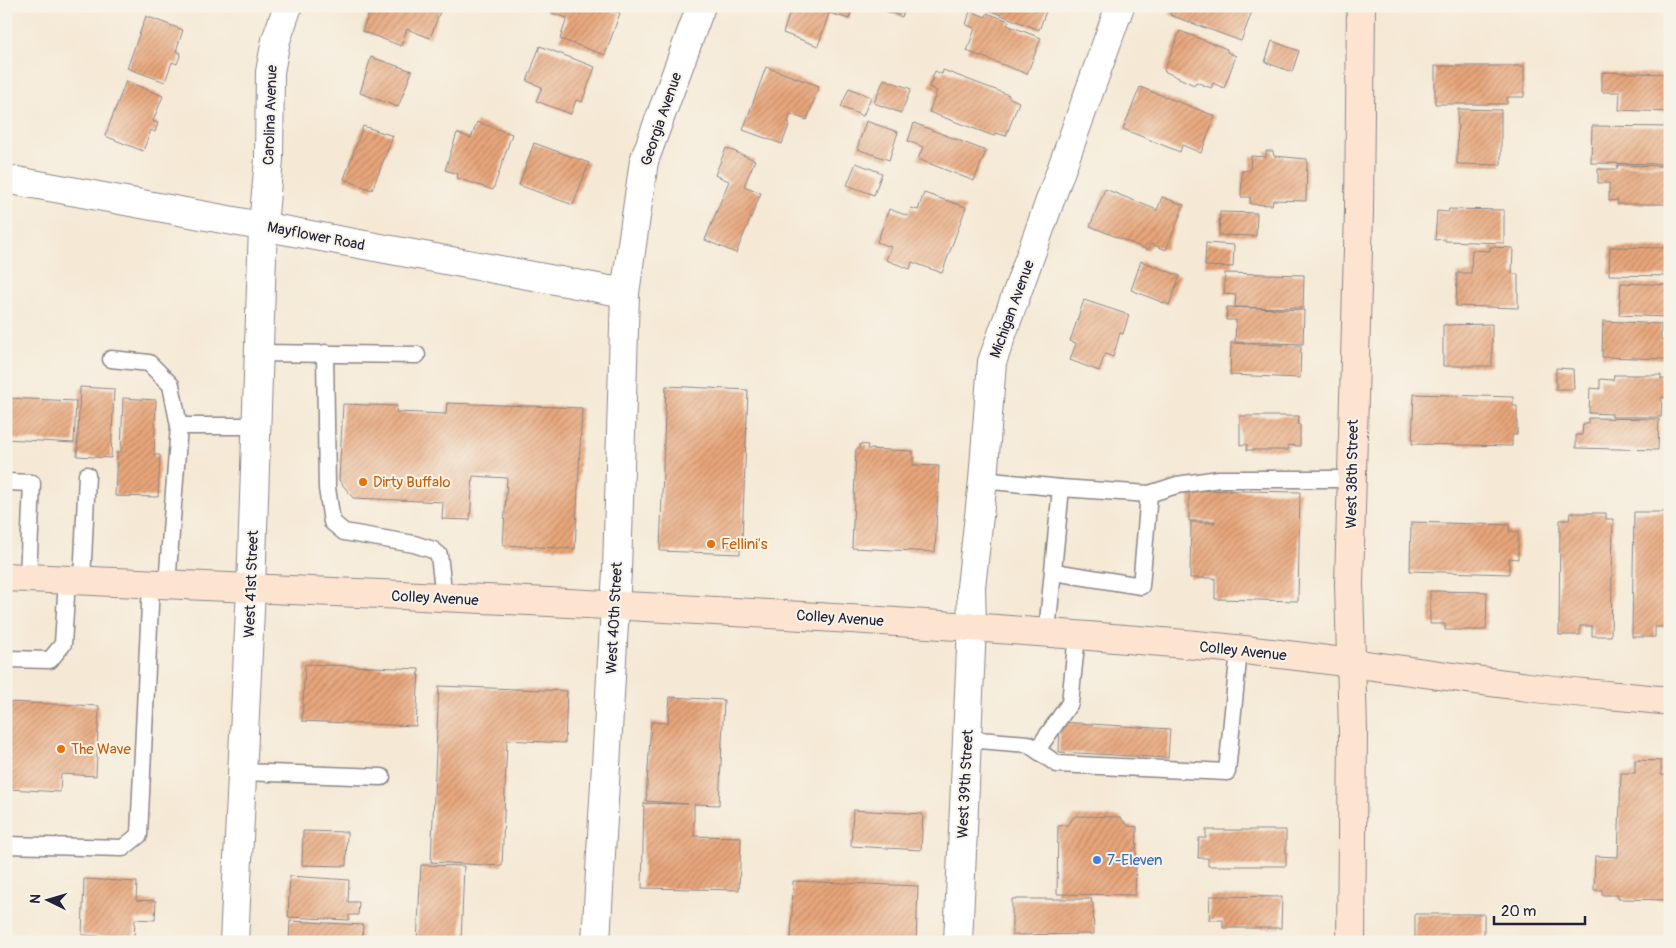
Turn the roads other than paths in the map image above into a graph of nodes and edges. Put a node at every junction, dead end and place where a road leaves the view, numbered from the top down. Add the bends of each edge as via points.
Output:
1 (288, 6) edge
2 (701, 6) edge
3 (1120, 6) edge
4 (1361, 6) edge
5 (6, 179) edge
6 (263, 226) junction
7 (625, 294) junction
8 (259, 353) junction
9 (325, 354) junction
10 (417, 355) dead end
11 (111, 359) dead end
12 (179, 426) junction
13 (256, 426) junction
14 (87, 475) dead end
15 (1352, 479) junction
16 (983, 480) junction
17 (6, 482) edge
18 (1061, 488) junction
19 (1149, 494) junction
20 (1054, 572) junction
21 (17, 578) edge
22 (75, 581) junction
23 (159, 585) junction
24 (251, 589) junction
25 (444, 598) junction
26 (615, 606) junction
27 (972, 626) junction
28 (1047, 632) junction
29 (1076, 635) junction
30 (1239, 650) junction
31 (6, 659) edge
32 (1350, 663) junction
33 (1670, 700) edge
34 (967, 739) junction
35 (1037, 750) junction
36 (242, 772) junction
37 (382, 777) dead end
38 (6, 845) edge
39 (234, 942) edge
40 (596, 942) edge
41 (958, 942) edge
42 (1351, 942) edge

1 - 6 street, Carolina Avenue via 276,40 270,72 269,159
2 - 7 street, Georgia Avenue via 644,161
3 - 16 street, Michigan Avenue via 992,362
4 - 15 main road, West 38th Street
5 - 6 street, Mayflower Road
6 - 7 street, Mayflower Road
6 - 8 street, West 41st Street
7 - 26 street, West 40th Street
8 - 9 lane
8 - 13 street, West 41st Street
9 - 10 lane
9 - 25 lane via 327,488 332,522 344,532 433,550 439,555
11 - 12 lane via 149,363 171,384
12 - 13 lane
12 - 23 lane
13 - 24 street, West 41st Street
14 - 22 lane
15 - 19 lane via 1219,479 1177,485
15 - 32 main road, West 38th Street
16 - 18 lane
16 - 27 street, Michigan Avenue via 971,587
17 - 21 lane via 32,483
18 - 19 lane
18 - 20 lane
19 - 20 lane via 1141,586
20 - 28 lane
21 - 22 main road, Colley Avenue
22 - 23 main road, Colley Avenue
22 - 31 lane via 63,644 50,660
23 - 24 main road, Colley Avenue
23 - 38 lane via 139,835 123,848
24 - 25 main road, Colley Avenue
24 - 36 street, West 41st Street
25 - 26 main road, Colley Avenue
26 - 27 main road, Colley Avenue
26 - 40 street, West 40th Street
27 - 28 main road, Colley Avenue
27 - 34 street, West 39th Street
28 - 29 main road, Colley Avenue
29 - 30 main road, Colley Avenue
29 - 35 lane via 1070,703
30 - 32 main road, Colley Avenue
30 - 35 lane via 1227,772 1057,764
32 - 33 main road, Colley Avenue via 1532,687
32 - 42 main road, West 38th Street via 1353,732
34 - 35 lane via 1028,744
34 - 41 street, West 39th Street
36 - 37 lane
36 - 39 street, West 41st Street

